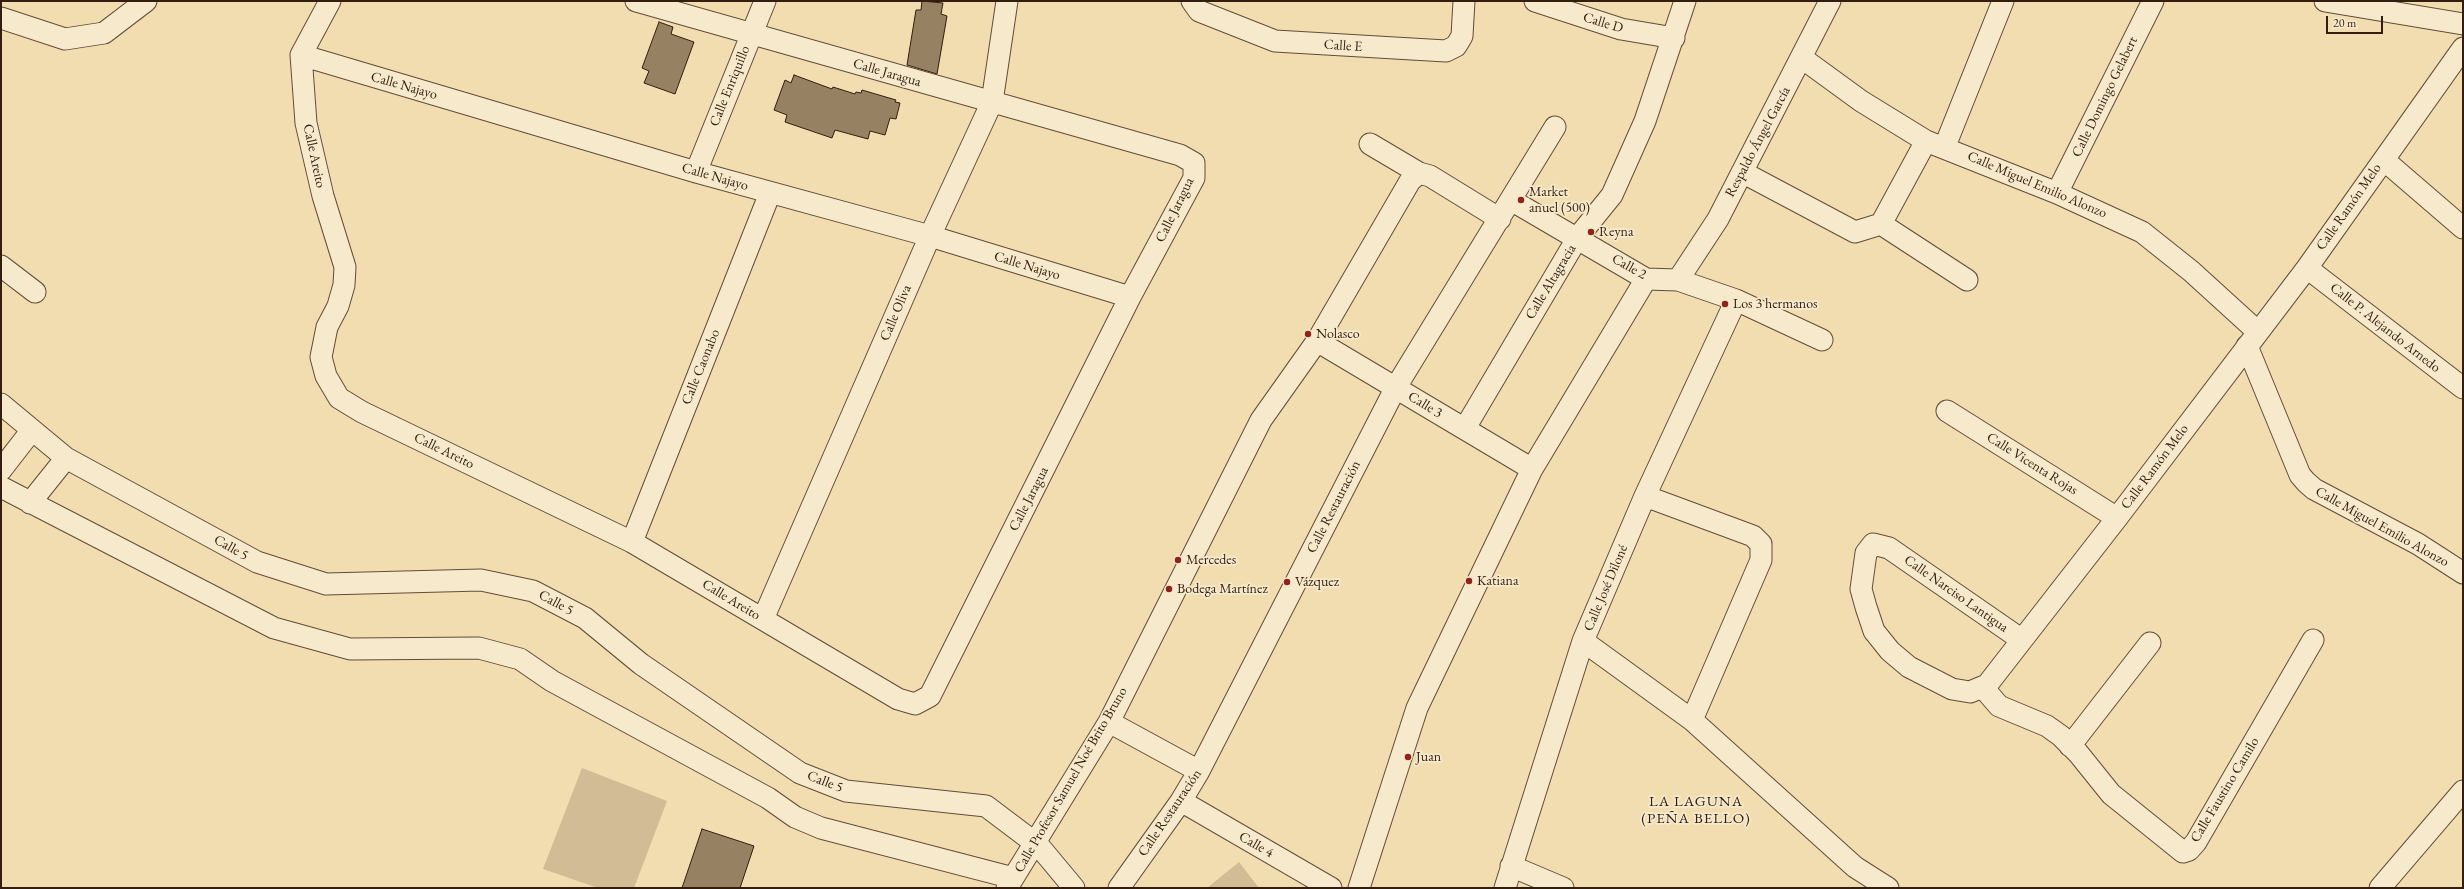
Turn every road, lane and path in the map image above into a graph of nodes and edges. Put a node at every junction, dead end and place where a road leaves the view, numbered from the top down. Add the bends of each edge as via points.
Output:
1 (146, 1) edge
2 (330, 1) edge
3 (636, 1) edge
4 (765, 1) edge
5 (1007, 1) edge
6 (1192, 1) edge
7 (1464, 1) edge
8 (1534, 1) edge
9 (1685, 1) edge
10 (1830, 1) edge
11 (2003, 1) edge
12 (2154, 1) edge
13 (2324, 1) edge
14 (1, 18) edge
15 (2463, 24) edge
16 (750, 34) junction
17 (1674, 38) junction
18 (2463, 48) edge
19 (300, 55) junction
20 (1802, 58) junction
21 (992, 102) junction
22 (1555, 127) dead end
23 (1935, 143) junction
24 (1370, 144) dead end
25 (2384, 160) junction
26 (696, 172) junction
27 (1742, 172) junction
28 (1419, 173) junction
29 (770, 193) junction
30 (2057, 193) junction
31 (1512, 200) junction
32 (1500, 219) junction
33 (1882, 224) junction
34 (2463, 228) edge
35 (930, 236) junction
36 (1578, 238) junction
37 (1, 266) edge
38 (2307, 268) junction
39 (1646, 279) junction
40 (1678, 280) junction
41 (1967, 280) dead end
42 (35, 292) dead end
43 (1130, 297) junction
44 (1736, 300) junction
45 (2253, 339) junction
46 (1822, 340) dead end
47 (1317, 341) junction
48 (1396, 387) junction
49 (2463, 388) edge
50 (1, 404) edge
51 (1947, 410) dead end
52 (1465, 428) junction
53 (32, 430) junction
54 (66, 458) junction
55 (1532, 469) junction
56 (1, 470) edge
57 (1, 486) edge
58 (1645, 496) junction
59 (30, 503) junction
60 (2116, 518) junction
61 (632, 542) junction
62 (2463, 573) edge
63 (763, 619) junction
64 (2022, 640) junction
65 (2313, 640) dead end
66 (1583, 641) junction
67 (2150, 643) dead end
68 (1987, 685) junction
69 (915, 704) joint
70 (1692, 720) junction
71 (1109, 722) junction
72 (2070, 746) junction
73 (1199, 771) junction
74 (2463, 791) edge
75 (1181, 801) junction
76 (1034, 843) junction
77 (1511, 866) junction
78 (1010, 883) edge
79 (1074, 888) edge
80 (1119, 888) edge
81 (1331, 888) edge
82 (1359, 888) edge
83 (1505, 888) edge
84 (1562, 888) edge
85 (1888, 888) edge
86 (2380, 888) edge

1 - 14 street via 104,33 66,39
2 - 19 street
3 - 16 street, Calle Jaragua
4 - 16 street, Calle Enriquillo
5 - 21 street, Calle Oliva
6 - 7 street, Calle E via 1199,11 1275,40 1446,51 1456,46 1462,36
8 - 17 street, Calle D via 1621,29
9 - 17 street, Calle Altagracia
10 - 20 street, Respaldo Ángel García
11 - 23 street
12 - 30 street, Calle Domingo Gelabert
13 - 15 street
16 - 21 street, Calle Jaragua
16 - 26 street, Calle Enriquillo
17 - 36 street, Calle Altagracia via 1645,121 1612,195
18 - 25 street, Calle Ramón Melo
19 - 26 street, Calle Najayo
19 - 61 street, Calle Areito via 306,123 323,196 345,267 344,285 338,306 327,327 321,357 326,376 339,398 362,412
20 - 23 street, Calle Miguel Emilio Alonzo via 1861,101
20 - 27 street, Respaldo Ángel García
21 - 35 street, Calle Oliva
21 - 43 street, Calle Jaragua via 1180,155 1194,163 1194,178
22 - 31 street, Calle Restauración
23 - 30 street, Calle Miguel Emilio Alonzo
23 - 33 street
24 - 28 street
25 - 34 street
25 - 38 street, Calle Ramón Melo
26 - 29 street, Calle Najayo
27 - 33 street via 1855,232
27 - 40 street, Respaldo Ángel García via 1718,219
28 - 32 street via 1430,176
28 - 47 street, Calle Profesor Samuel Noé Brito Bruno via 1410,181
29 - 35 street, Calle Najayo
29 - 61 street, Calle Caonabo
30 - 45 street, Calle Miguel Emilio Alonzo via 2142,232 2191,271
31 - 32 street, Calle Restauración
31 - 36 street, Calle 2
32 - 48 street, Calle Restauración
33 - 41 street
35 - 43 street, Calle Najayo
35 - 63 street, Calle Oliva
36 - 39 street, Calle 2
36 - 52 street, Calle Altagracia
37 - 42 street
38 - 45 street, Calle Ramón Melo
38 - 49 street, Calle P. Alejando Arnedo
39 - 40 street, Calle 2
39 - 55 street
40 - 44 street, Calle 2
43 - 69 street, Calle Jaragua via 930,696
44 - 46 street, Calle 2
44 - 58 street, Calle José Diloné
45 - 60 street, Calle Ramón Melo
45 - 62 street, Calle Miguel Emilio Alonzo via 2300,475 2306,482 2314,489 2418,544
47 - 48 street, Calle 3
47 - 71 street, Calle Profesor Samuel Noé Brito Bruno via 1261,420
48 - 52 street, Calle 3
48 - 73 street, Calle Restauración
50 - 53 street, Calle 5
51 - 60 street, Calle Vicenta Rojas
52 - 55 street, Calle 3
53 - 54 street, Calle 5
53 - 56 street
54 - 59 street
54 - 76 street, Calle 5 via 257,562 326,584 481,580 533,591 586,618 641,664 800,773 846,791 986,806
55 - 82 street via 1417,708
57 - 59 street
58 - 66 street, Calle José Diloné
58 - 70 street via 1753,536 1761,544 1761,560
59 - 78 street via 274,628 350,649 479,648 520,659 552,681 768,798 795,817 821,828
60 - 64 street, Calle Ramón Melo
61 - 63 street, Calle Areito
63 - 69 street, Calle Areito via 898,699
64 - 68 street, Calle Ramón Melo
64 - 68 street, Calle Narciso Lantigua via 1889,548 1873,544 1866,552 1862,589 1874,631 1890,652 1909,666 1952,689 1970,692
65 - 72 street, Calle Faustino Camilo via 2189,850 2183,852 2176,849 2127,809
66 - 70 street
66 - 77 street, Calle José Diloné
67 - 72 street
68 - 72 street, Calle Faustino Camilo via 1986,691 1999,706 2047,726
70 - 85 street via 1855,867
71 - 73 street
71 - 76 street, Calle Profesor Samuel Noé Brito Bruno
73 - 75 street, Calle Restauración
74 - 86 street
75 - 80 street, Calle Restauración
75 - 81 street, Calle 4
76 - 78 street, Calle Profesor Samuel Noé Brito Bruno
76 - 79 street, Calle 5
77 - 83 street, Calle José Diloné
77 - 84 street

